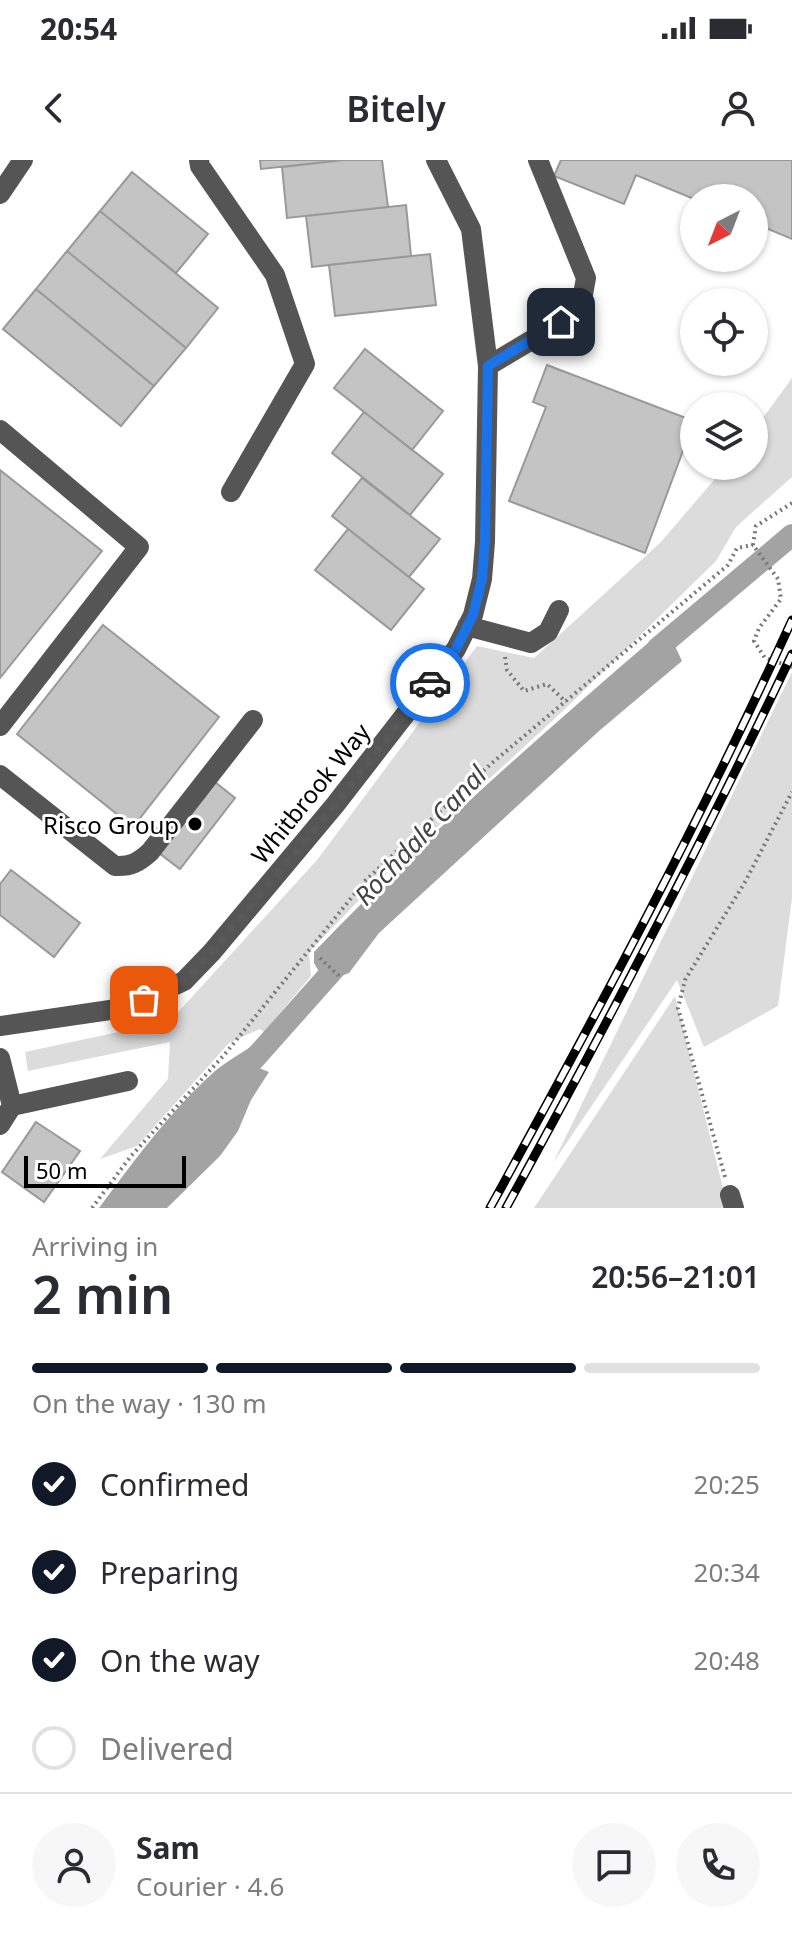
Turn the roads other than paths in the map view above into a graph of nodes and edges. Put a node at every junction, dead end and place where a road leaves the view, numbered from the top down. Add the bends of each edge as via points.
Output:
1 (23, 160) edge
2 (199, 160) edge
3 (436, 160) edge
4 (538, 160) edge
5 (0, 194) edge
6 (488, 366) junction
7 (0, 430) edge
8 (231, 492) dead end
9 (559, 610) dead end
10 (467, 626) junction
11 (253, 720) dead end
12 (0, 726) edge
13 (0, 775) edge
14 (0, 1026) edge
15 (0, 1058) edge
16 (128, 1081) dead end
17 (12, 1106) junction
18 (0, 1125) edge

1 - 5 street
2 - 8 street via 275,275 305,364
3 - 6 street, Whitbrook Way via 471,229
4 - 6 street via 586,278 580,311
6 - 10 street, Whitbrook Way via 485,542 482,579
7 - 12 street via 139,547
9 - 10 street via 548,632 531,643
10 - 14 street, Whitbrook Way via 456,649 335,805 184,981 110,1010
11 - 13 street via 150,852 125,867 115,866
15 - 17 street
16 - 17 street
17 - 18 street

